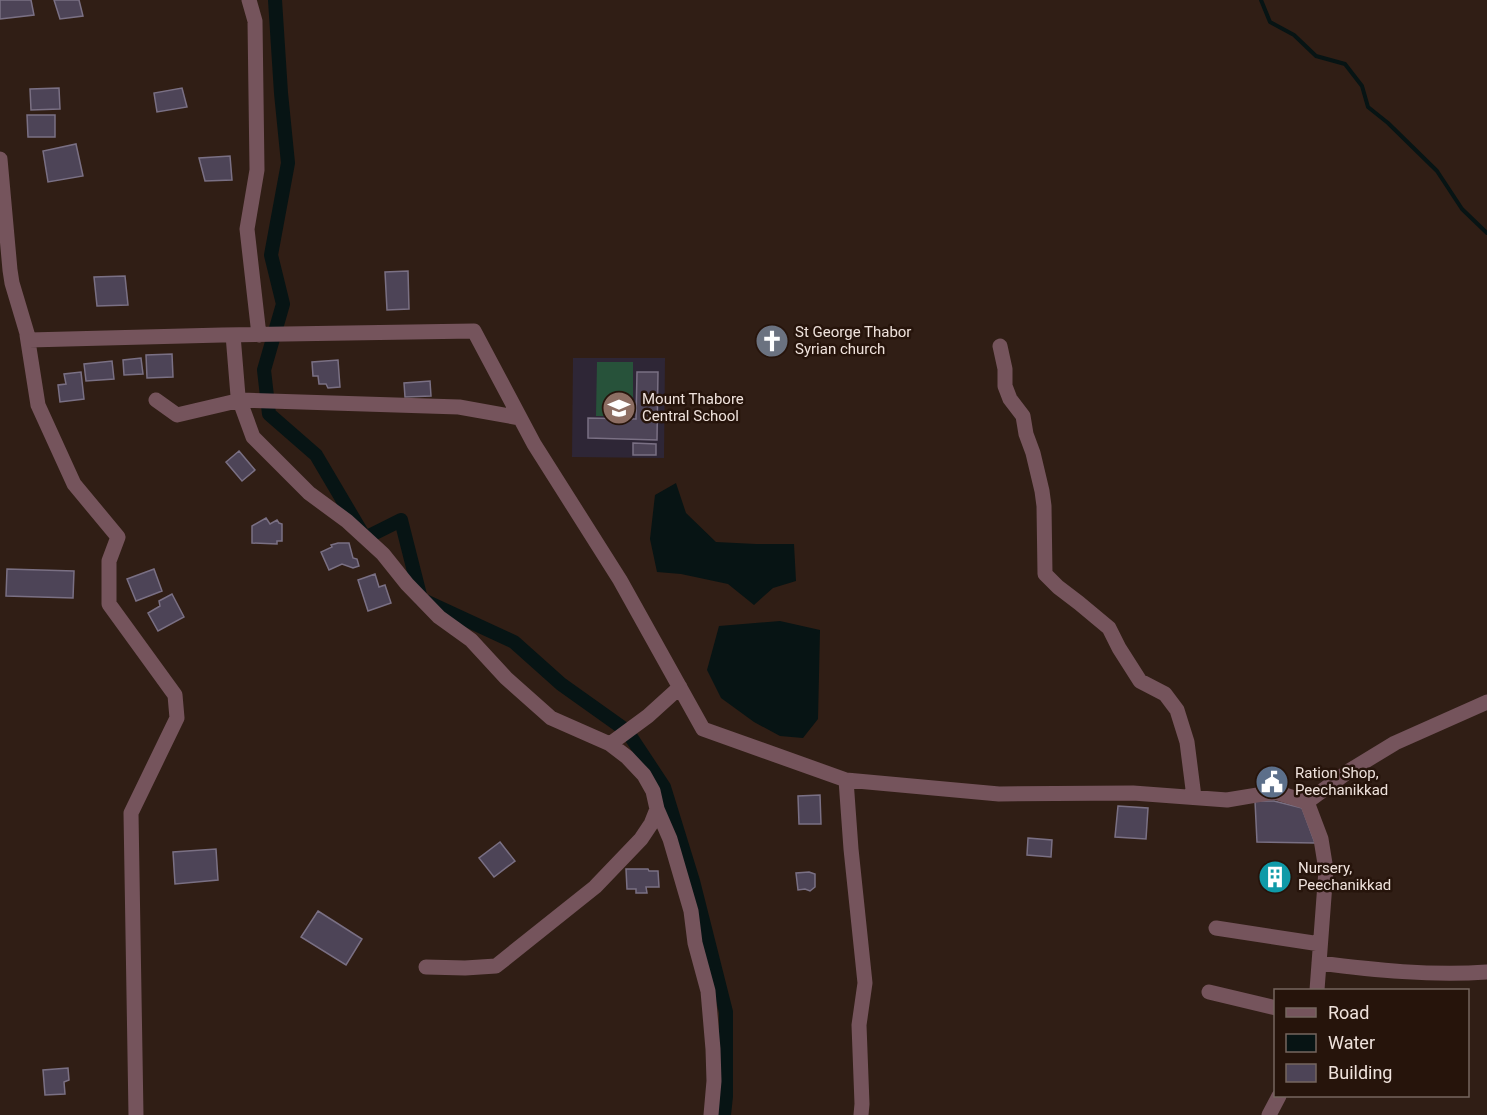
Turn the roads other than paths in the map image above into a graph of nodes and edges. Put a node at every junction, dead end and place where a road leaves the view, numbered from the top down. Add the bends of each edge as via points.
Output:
1 (249, 0) edge
2 (0, 159) edge
3 (27, 334) junction
4 (233, 335) junction
5 (259, 335) junction
6 (1000, 346) dead end
7 (156, 400) dead end
8 (240, 400) junction
9 (520, 418) junction
10 (680, 687) junction
11 (1487, 702) edge
12 (610, 744) junction
13 (846, 780) junction
14 (1194, 797) junction
15 (1307, 802) junction
16 (657, 809) junction
17 (1216, 928) dead end
18 (1320, 944) junction
19 (1319, 963) junction
20 (426, 968) dead end
21 (1487, 972) edge
22 (1317, 989) edge
23 (1209, 992) dead end
24 (1274, 1008) edge
25 (1278, 1097) edge
26 (136, 1115) edge
27 (711, 1115) edge
28 (861, 1115) edge
29 (1269, 1115) edge

1 - 5 street via 255,21 257,170 247,229
2 - 3 street via 12,283
3 - 4 street via 29,340
3 - 26 street via 38,405 74,484 118,537 110,561 109,604 175,695 177,718 131,813
4 - 5 street
4 - 8 street
5 - 9 street via 474,331
6 - 14 street via 1005,386 1023,416 1042,491 1045,574 1109,628 1140,681 1165,694 1177,710 1187,742
7 - 8 street via 177,416
8 - 9 street via 459,407
8 - 12 street via 253,437 309,493 348,521 383,554 406,584 440,617 471,640 551,718
9 - 10 street via 620,580
10 - 12 street
10 - 13 street via 704,729
11 - 15 street via 1395,743
12 - 16 street via 644,775
13 - 14 street via 999,794 1133,793
13 - 28 street via 865,983 859,1025
14 - 15 street via 1227,800 1275,792
15 - 18 street via 1321,839 1326,870
16 - 20 street via 641,839 595,887 496,966
16 - 27 street via 691,911 708,991 714,1081
17 - 18 street
18 - 19 street
19 - 21 street via 1376,970
19 - 22 street
23 - 24 street
25 - 29 street

